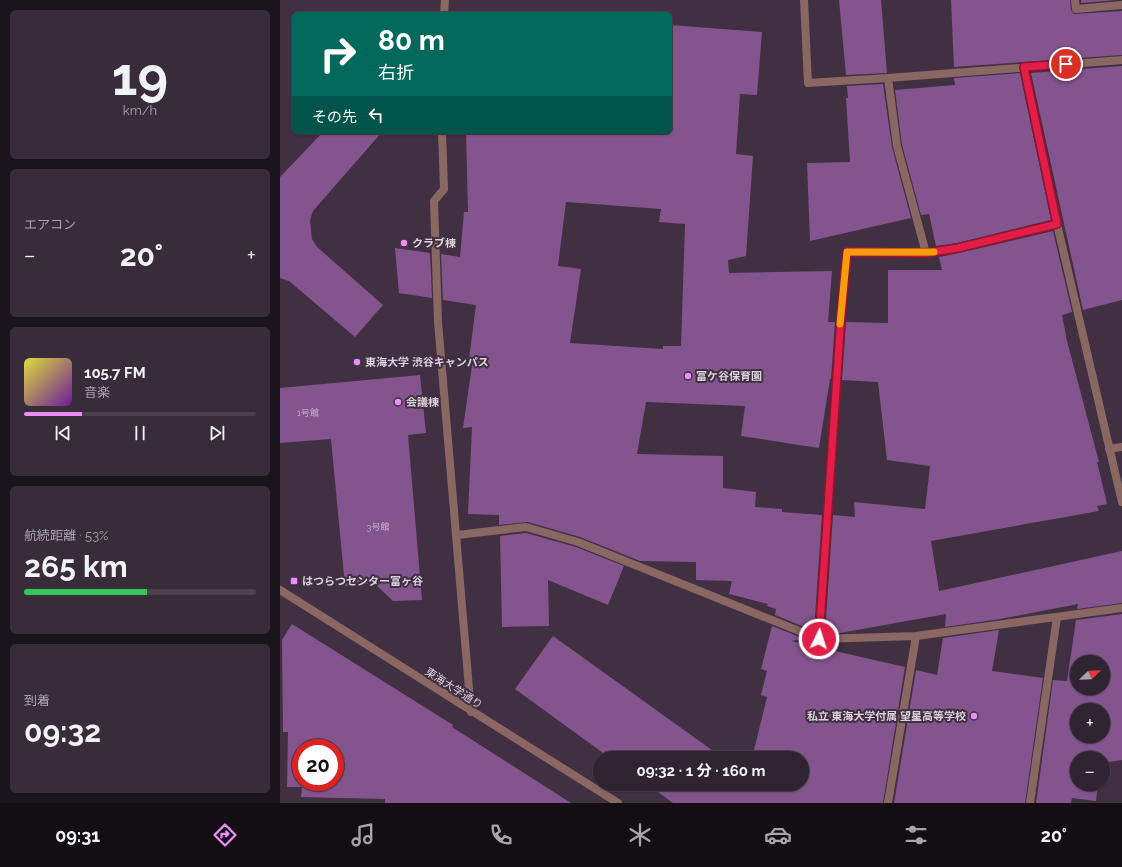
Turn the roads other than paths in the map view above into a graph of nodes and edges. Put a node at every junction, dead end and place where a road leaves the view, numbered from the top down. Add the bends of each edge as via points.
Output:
1 (444, 0) edge
2 (804, 0) edge
3 (1075, 0) edge
4 (1122, 5) edge
5 (444, 12) edge
6 (1122, 60) edge
7 (1024, 67) junction
8 (888, 78) junction
9 (442, 134) edge
10 (1057, 224) junction
11 (926, 253) junction
12 (1122, 446) edge
13 (1109, 449) junction
14 (1122, 502) edge
15 (457, 534) junction
16 (280, 590) edge
17 (1122, 608) edge
18 (1057, 617) junction
19 (916, 636) junction
20 (819, 639) junction
21 (471, 712) junction
22 (618, 803) edge
23 (888, 803) edge
24 (1030, 803) edge

1 - 5 street
2 - 8 street via 808,83
3 - 4 street via 1076,9
6 - 7 street
7 - 8 street
7 - 10 street
8 - 11 street via 897,146
9 - 15 street via 444,189 434,202 438,314
10 - 11 street via 958,248
10 - 13 street
11 - 20 street via 847,252
12 - 13 street
13 - 14 street
15 - 20 street via 526,527 548,533 650,569
15 - 21 street
16 - 21 street, 東海大学通り
17 - 18 street
18 - 19 street
18 - 24 street
19 - 20 street
19 - 23 street
21 - 22 street, 東海大学通り

